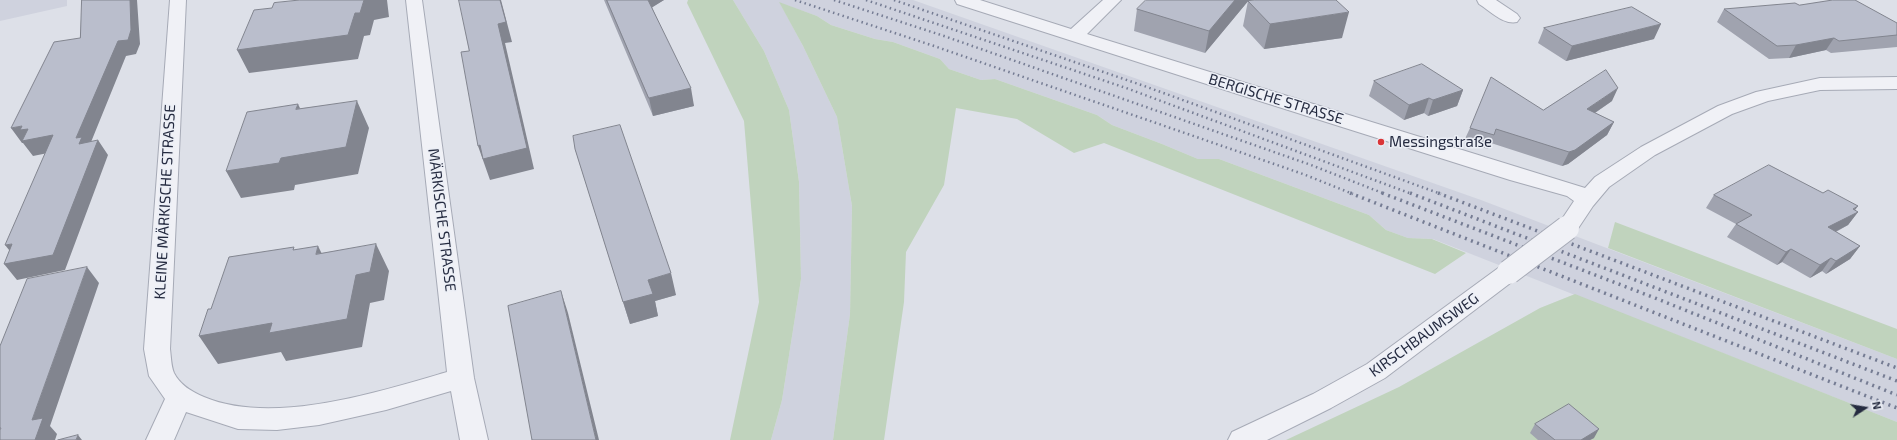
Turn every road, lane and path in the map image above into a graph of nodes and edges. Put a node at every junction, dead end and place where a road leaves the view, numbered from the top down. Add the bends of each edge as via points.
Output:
1 (178, 0) edge
2 (414, 0) edge
3 (963, 0) edge
4 (1113, 0) edge
5 (1485, 0) edge
6 (1511, 18) dead end
7 (1075, 35) junction
8 (1897, 83) edge
9 (1585, 201) junction
10 (462, 378) junction
11 (178, 397) junction
12 (160, 440) edge
13 (474, 440) edge
14 (1242, 440) edge

1 - 11 street, KLEINE MÄRKISCHE STRASSE via 157,348 162,376
2 - 10 street, MÄRKISCHE STRASSE
3 - 7 street, BERGISCHE STRASSE
4 - 7 street
5 - 6 street
7 - 9 street, BERGISCHE STRASSE via 1517,175 1566,188 1575,191
8 - 9 street via 1820,84 1763,96 1725,110 1648,151 1602,182
9 - 14 street, KIRSCHBAUMSWEG, bridge via 1567,228 1376,371 1322,402
10 - 11 street, KLEINE MÄRKISCHE STRASSE via 386,400 319,414 277,419 238,418
10 - 13 street, MÄRKISCHE STRASSE
11 - 12 street

